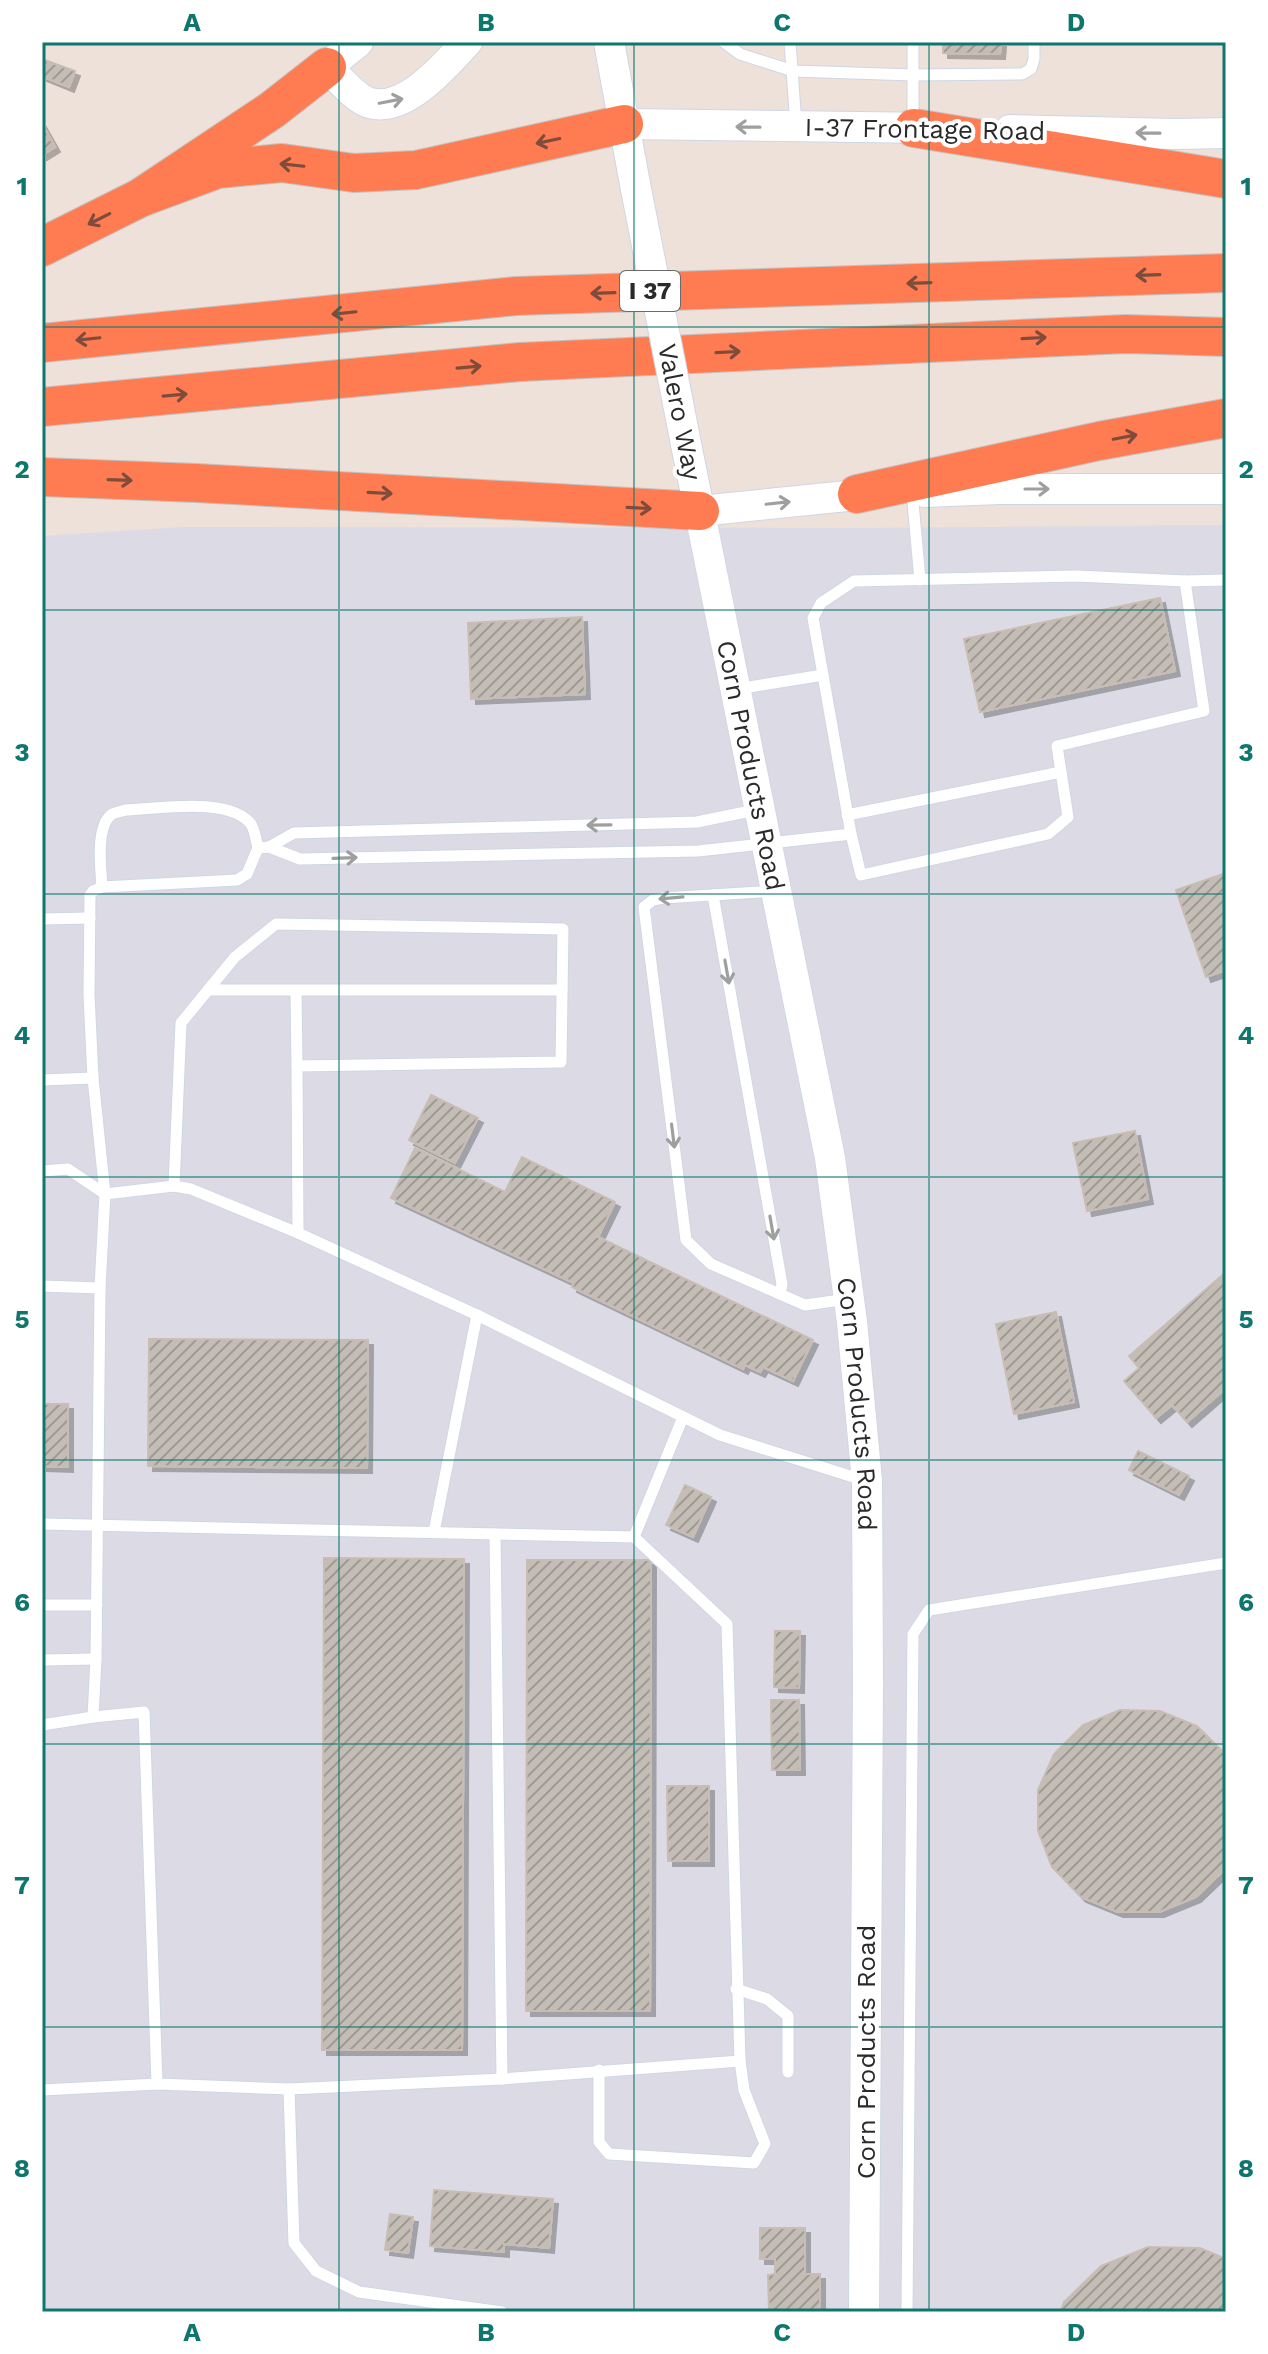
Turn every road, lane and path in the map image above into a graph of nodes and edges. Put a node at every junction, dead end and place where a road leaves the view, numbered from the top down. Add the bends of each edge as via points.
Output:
1 (358, 42) edge
2 (467, 42) edge
3 (724, 42) edge
4 (790, 42) edge
5 (913, 42) edge
6 (1034, 42) edge
7 (611, 45) edge
8 (327, 67) junction
9 (793, 71) junction
10 (913, 75) junction
11 (624, 124) junction
12 (797, 127) junction
13 (914, 128) junction
14 (1226, 133) edge
15 (1226, 179) edge
16 (140, 198) junction
17 (42, 247) edge
18 (1226, 273) edge
19 (1226, 337) edge
20 (42, 343) edge
21 (42, 407) edge
22 (1226, 418) edge
23 (42, 477) edge
24 (1226, 489) edge
25 (912, 492) junction
26 (857, 494) junction
27 (700, 511) junction
28 (920, 580) junction
29 (1226, 580) edge
30 (1185, 581) junction
31 (823, 675) junction
32 (736, 689) junction
33 (1061, 772) junction
34 (760, 809) junction
35 (847, 815) junction
36 (851, 834) junction
37 (767, 845) junction
38 (264, 848) junction
39 (102, 887) junction
40 (776, 891) junction
41 (713, 895) junction
42 (90, 918) junction
43 (42, 919) edge
44 (208, 990) junction
45 (562, 990) junction
46 (296, 991) junction
47 (297, 1066) junction
48 (93, 1078) junction
49 (42, 1080) edge
50 (42, 1171) edge
51 (174, 1186) junction
52 (105, 1194) junction
53 (298, 1233) junction
54 (42, 1286) edge
55 (100, 1288) junction
56 (780, 1294) junction
57 (849, 1299) junction
58 (477, 1315) junction
59 (683, 1417) junction
60 (867, 1481) junction
61 (42, 1524) edge
62 (98, 1524) junction
63 (434, 1532) junction
64 (495, 1534) junction
65 (634, 1537) junction
66 (1226, 1563) edge
67 (42, 1605) edge
68 (97, 1605) junction
69 (96, 1659) junction
70 (42, 1660) edge
71 (93, 1717) junction
72 (42, 1725) edge
73 (736, 1989) junction
74 (740, 2061) junction
75 (599, 2070) junction
76 (788, 2072) dead end
77 (502, 2079) junction
78 (157, 2084) junction
79 (289, 2089) junction
80 (42, 2090) edge
81 (502, 2312) edge
82 (864, 2312) edge
83 (907, 2312) edge

1 - 8 main road
8 -> 2 main road via 369,103 388,104 428,81
3 - 9 lane via 740,54
4 - 9 lane
5 - 10 lane
6 - 10 lane via 1031,69 1022,74
7 - 11 main road
8 - 16 highway
9 - 10 lane
9 - 12 lane
10 - 13 lane
12 -> 11 main road, I-37 Frontage Road
11 -> 16 highway via 416,170 354,173 282,163 218,169
11 - 27 main road, Valero Way, bridge
12 - 13 main road, I-37 Frontage Road
14 -> 13 main road, I-37 Frontage Road
13 - 15 highway
16 -> 17 highway
18 -> 20 highway, I 37 via 516,296
21 -> 19 highway via 520,362 1126,334
26 -> 22 highway
23 -> 27 highway
25 -> 24 main road
25 - 26 main road
25 - 28 lane
27 -> 26 main road
27 - 32 main road, Corn Products Road
28 - 30 lane via 1077,576
28 - 31 lane via 854,581 821,603 813,618
29 - 30 lane
30 - 33 lane via 1204,711 1057,746
31 - 32 lane
31 - 35 lane
32 - 34 main road, Corn Products Road
33 - 35 lane
33 - 36 lane via 1068,817 1048,834 861,875
34 - 37 main road, Corn Products Road
34 -> 38 lane via 697,822 294,833
35 - 36 lane
36 - 37 lane
38 -> 37 lane via 300,859
37 - 40 main road, Corn Products Road
38 - 39 lane via 237,880
38 - 39 lane via 237,812 210,806 125,810 106,823 99,847
39 - 42 lane via 90,895
40 - 41 lane
40 - 57 main road, Corn Products Road via 830,1158
41 -> 56 lane
41 -> 56 lane via 663,898 644,907 686,1240 711,1264
42 - 43 lane
42 - 48 lane
44 - 45 lane via 235,957 276,924 563,929
44 - 46 lane
44 - 51 lane via 181,1023
45 - 46 lane
45 - 47 lane via 561,1062
46 - 47 lane
47 - 53 lane
48 - 49 lane
48 - 52 lane
50 - 52 lane via 68,1169
51 - 52 lane
51 - 53 lane
52 - 55 lane
53 - 58 lane
54 - 55 lane
55 - 62 lane
56 - 57 lane via 805,1305
57 - 60 main road, Corn Products Road
58 - 59 lane
58 - 63 lane
59 - 60 lane via 720,1435
59 - 65 lane
60 - 82 main road, Corn Products Road
61 - 62 lane
62 - 63 lane
62 - 68 lane
63 - 64 lane
64 - 65 lane
64 - 77 lane
65 - 73 lane via 727,1624
66 - 83 lane via 929,1610 913,1634
67 - 68 lane
68 - 69 lane
69 - 70 lane
69 - 71 lane
71 - 72 lane
71 - 78 lane via 144,1712
73 - 74 lane
73 - 76 lane via 767,1999 788,2016
74 - 75 lane
74 - 75 lane via 744,2090 765,2144 754,2163 609,2154 599,2142
75 - 77 lane
77 - 79 lane
78 - 79 lane
78 - 80 lane
79 - 81 lane via 294,2243 316,2271 359,2292

